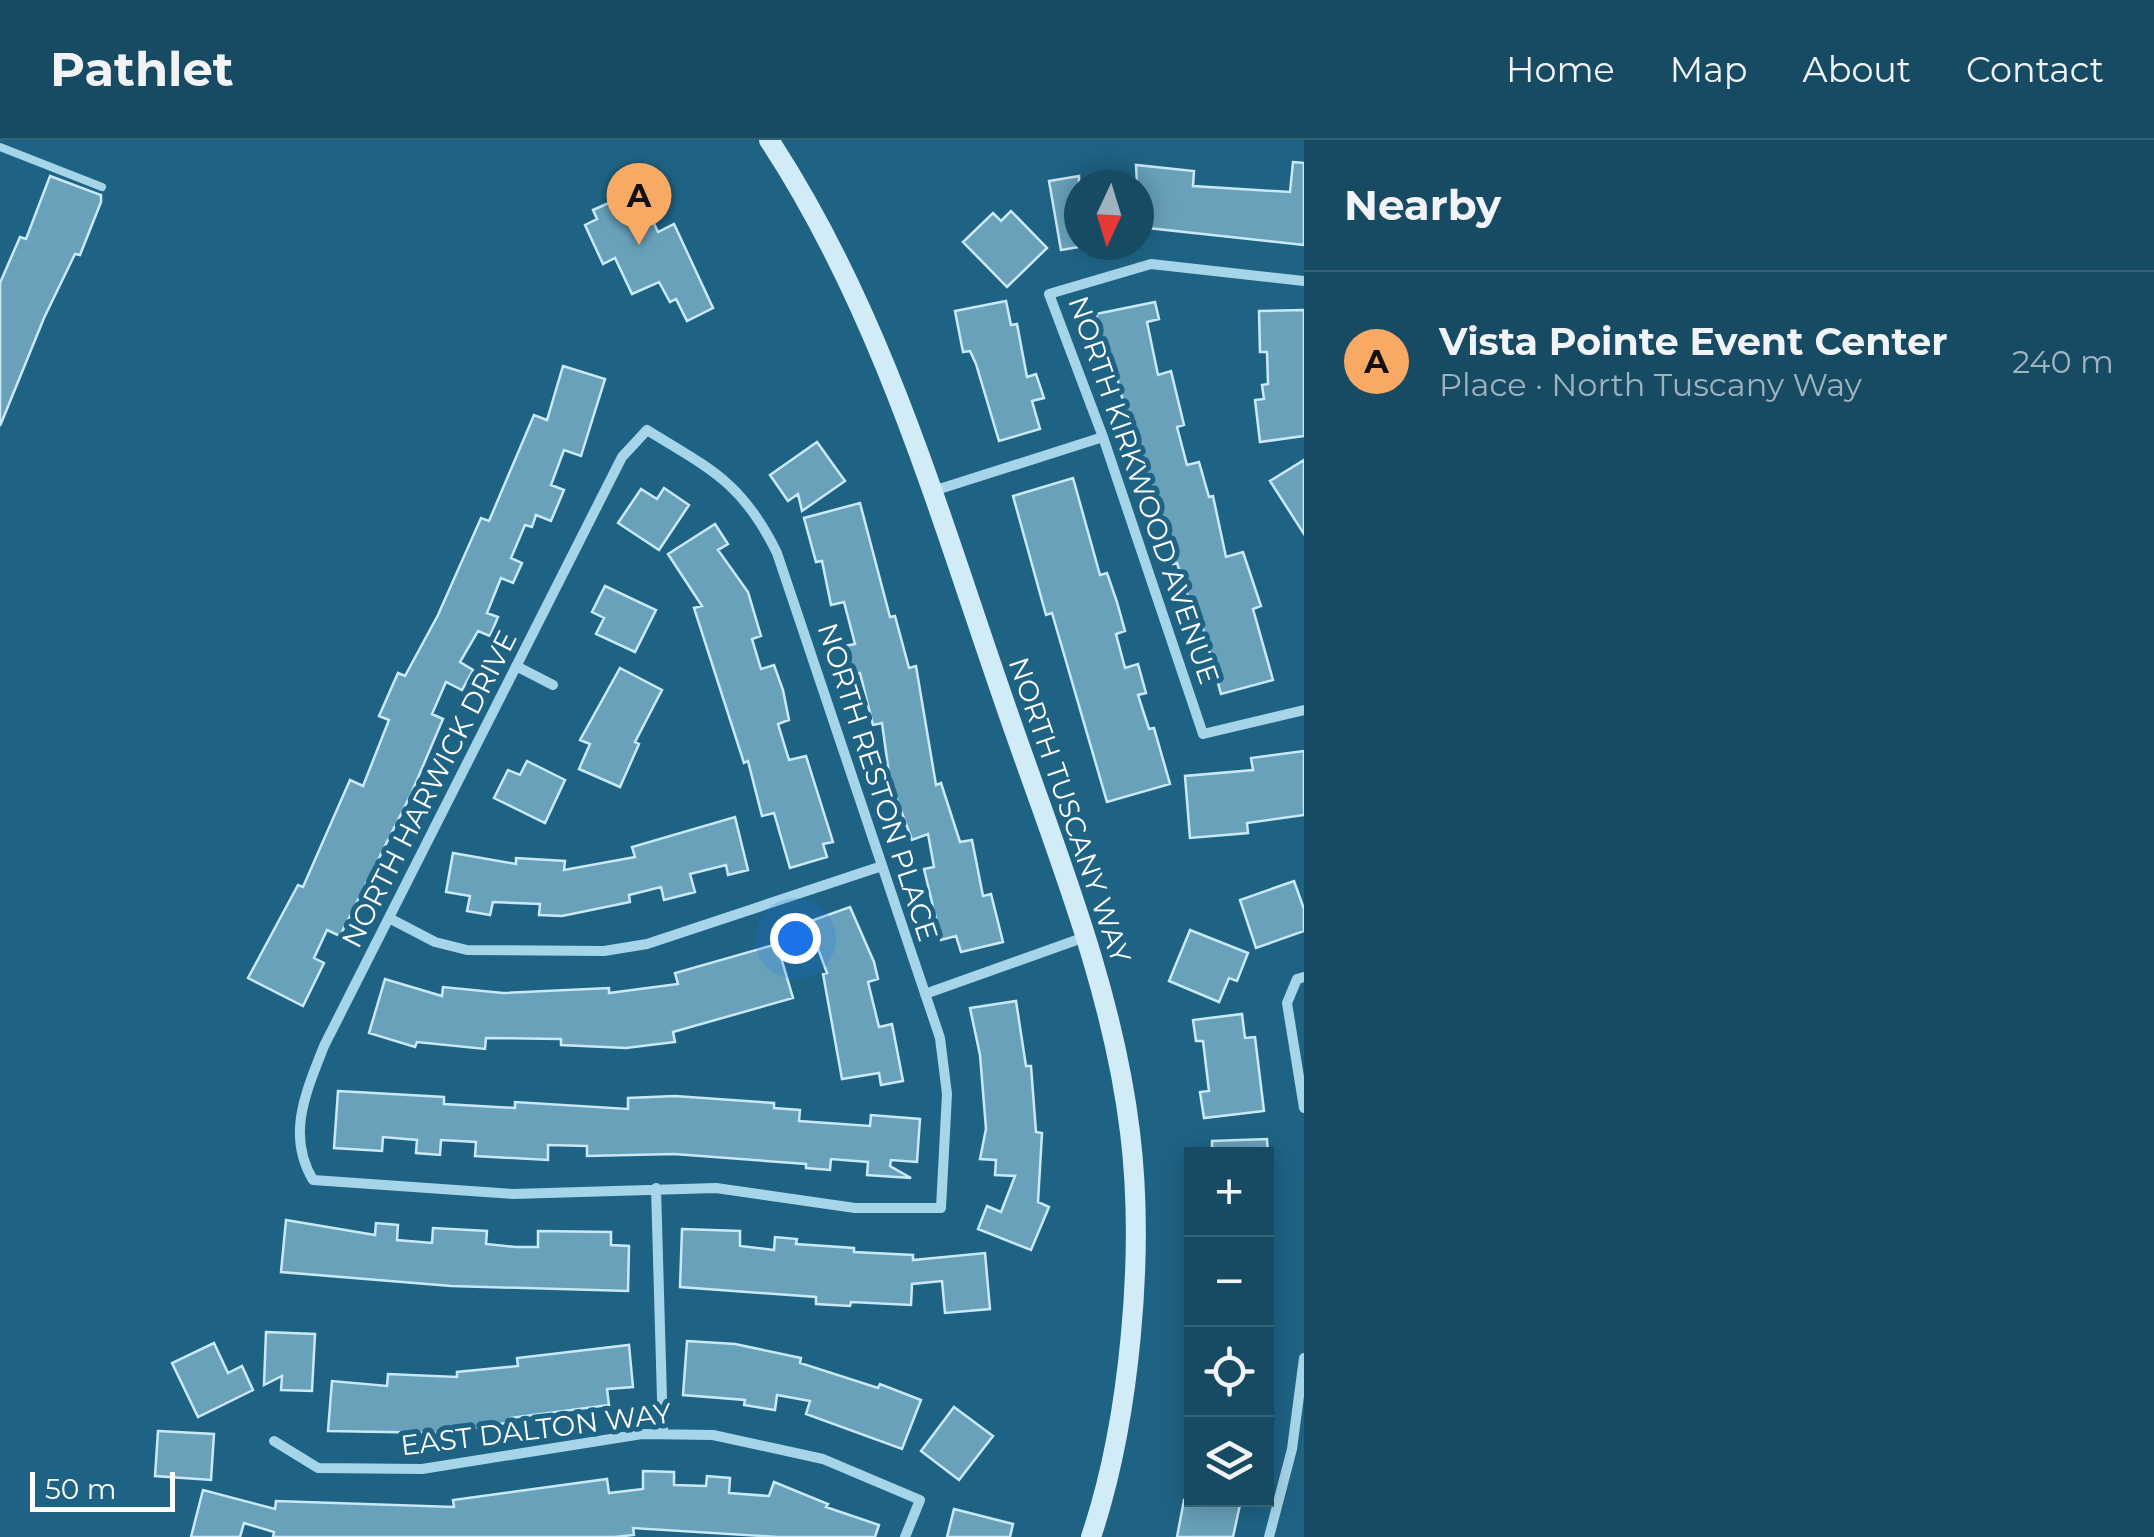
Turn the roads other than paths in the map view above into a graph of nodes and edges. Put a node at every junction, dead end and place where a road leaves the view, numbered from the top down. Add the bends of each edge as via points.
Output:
1 (769, 140) edge
2 (0, 147) edge
3 (102, 187) dead end
4 (1304, 281) edge
5 (647, 430) joint
6 (1103, 436) junction
7 (931, 492) junction
8 (516, 666) junction
9 (554, 685) dead end
10 (1304, 710) edge
11 (882, 866) junction
12 (388, 918) junction
13 (1085, 937) junction
14 (1304, 976) edge
15 (924, 994) junction
16 (1304, 1108) edge
17 (656, 1188) junction
18 (1304, 1358) edge
19 (662, 1434) junction
20 (274, 1441) dead end
21 (904, 1537) edge
22 (1091, 1537) edge
23 (1269, 1537) edge

1 - 7 street, NORTH TUSCANY WAY via 804,194 883,351
2 - 3 lane
4 - 6 street, NORTH KIRKWOOD AVENUE via 1151,264 1049,294
5 - 8 street, NORTH HARWICK DRIVE via 622,457
5 - 11 street, NORTH RESTON PLACE via 730,482 757,512 778,553
6 - 7 street
6 - 10 street, NORTH KIRKWOOD AVENUE via 1203,734
7 - 13 street, NORTH TUSCANY WAY
8 - 9 street
8 - 12 street, NORTH HARWICK DRIVE
11 - 12 street via 646,944 604,951 467,950
11 - 15 street, NORTH RESTON PLACE
12 - 17 street, NORTH HARWICK DRIVE via 301,1107 299,1156 313,1180 513,1194
13 - 15 street
13 - 22 street, NORTH TUSCANY WAY via 1102,986 1130,1133 1134,1264 1123,1403
14 - 16 street via 1288,1003
15 - 17 street, NORTH RESTON PLACE via 940,1038 947,1094 941,1208 855,1208 716,1188
17 - 19 street
18 - 23 street via 1292,1449
19 - 20 street, EAST DALTON WAY via 422,1469 318,1468
19 - 21 street, EAST DALTON WAY via 713,1435 823,1458 920,1500

